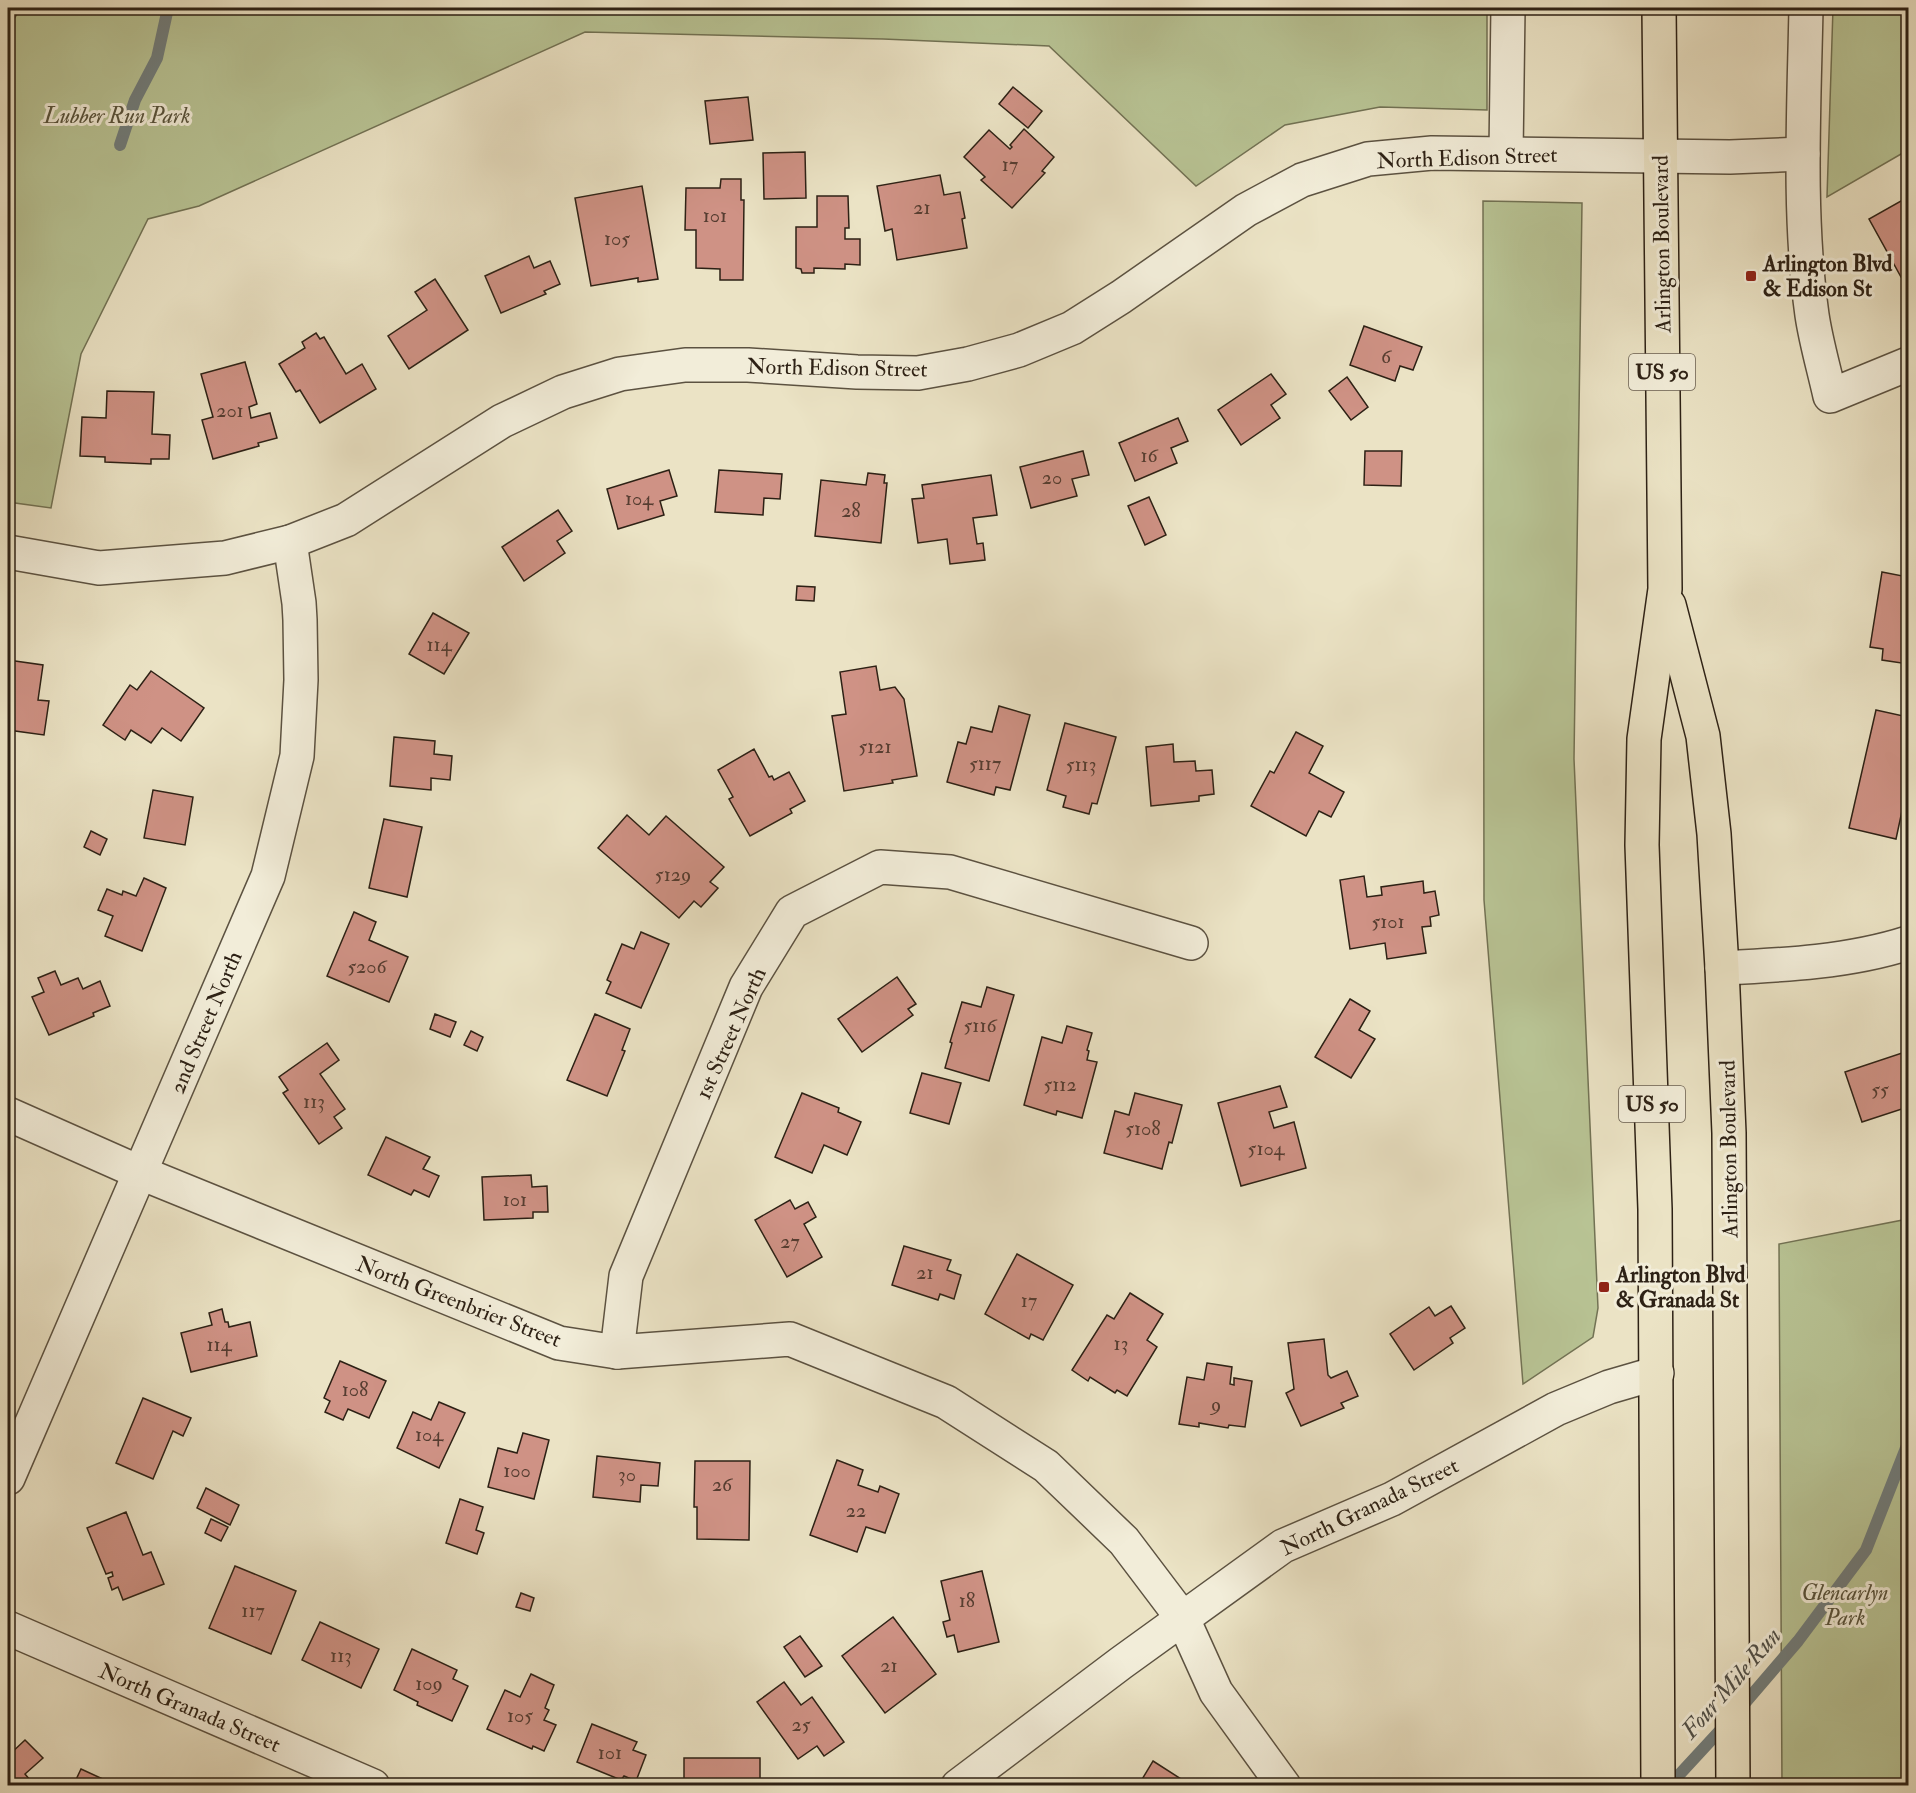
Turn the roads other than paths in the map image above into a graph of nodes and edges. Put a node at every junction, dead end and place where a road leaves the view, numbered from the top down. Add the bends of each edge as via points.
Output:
1 (1508, 8) edge
2 (1659, 8) edge
3 (1806, 8) edge
4 (1506, 153) junction
5 (1803, 154) junction
6 (1659, 156) junction
7 (1908, 364) edge
8 (290, 542) junction
9 (8, 552) edge
10 (1665, 589) junction
11 (1191, 943) dead end
12 (1908, 944) edge
13 (1722, 968) junction
14 (8, 1114) edge
15 (141, 1173) junction
16 (617, 1352) junction
17 (1657, 1373) junction
18 (8, 1478) edge
19 (1184, 1618) junction
20 (8, 1628) edge
21 (373, 1785) edge
22 (958, 1785) edge
23 (1284, 1785) edge
24 (1658, 1785) edge
25 (1733, 1785) edge

1 - 4 street
2 - 6 highway, Arlington Boulevard / US 50
3 - 5 street
4 - 6 street, North Edison Street
4 - 8 street, North Edison Street via 1402,154 1368,159 1302,180 1246,210 1072,328 1019,350 968,364 918,373 748,364 685,365 620,374 572,389 502,421 346,520
5 - 6 street, North Edison Street
5 - 7 street via 1812,317 1830,396
6 - 10 highway, Arlington Boulevard / US 50
8 - 9 street, North Edison Street via 225,558 99,568
8 - 15 street, 2nd Street North via 299,603 301,680 297,756 268,876
10 - 13 highway, Arlington Boulevard / US 50 via 1703,736
10 - 17 highway, Arlington Boulevard / US 50 via 1644,739 1642,845
11 - 16 street, 1st Street North via 950,872 880,867 792,912 746,987 626,1276
12 - 13 street via 1853,957
13 - 25 highway, Arlington Boulevard / US 50 via 1729,1133
14 - 15 street, North Greenbrier Street
15 - 16 street, North Greenbrier Street via 559,1343
15 - 18 street, 2nd Street North
16 - 19 street, North Greenbrier Street via 790,1339 946,1402 1046,1466 1124,1541
17 - 19 street, North Granada Street via 1556,1408 1392,1499 1284,1546
17 - 24 highway, Arlington Boulevard / US 50
19 - 22 street, North Granada Street
19 - 23 street, North Greenbrier Street via 1216,1692
20 - 21 street, North Granada Street

